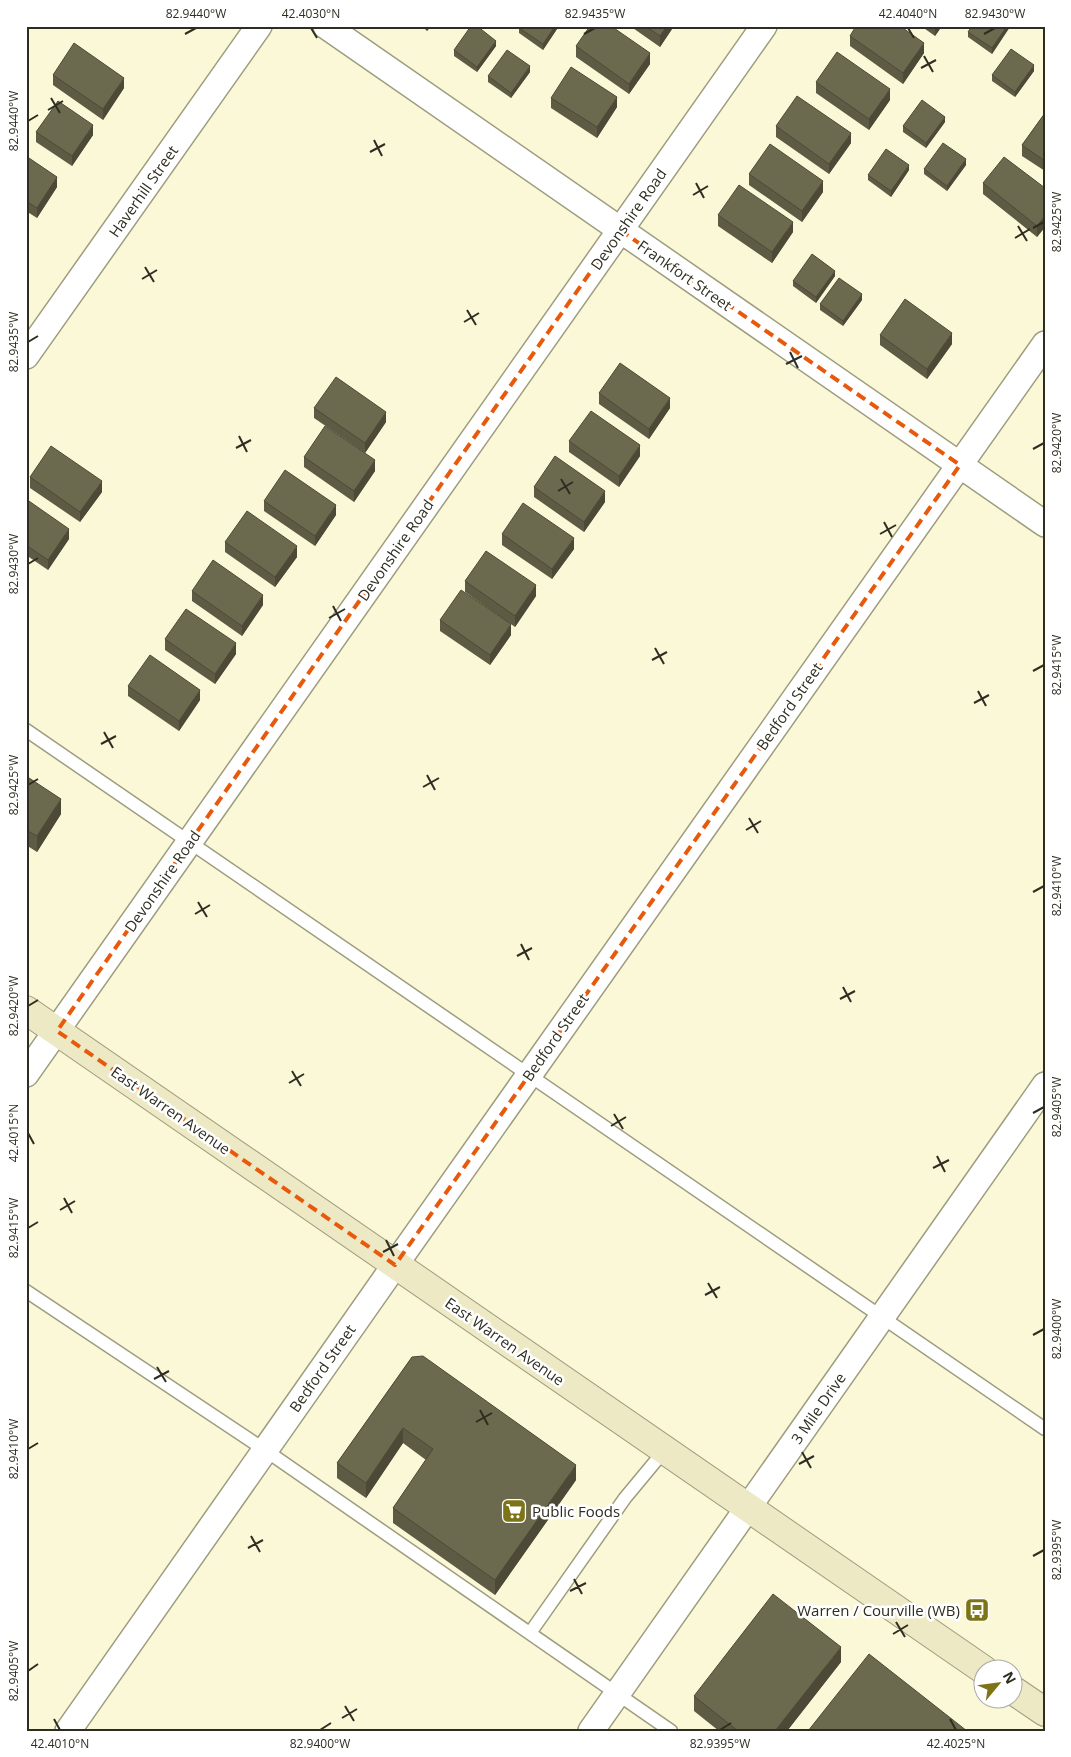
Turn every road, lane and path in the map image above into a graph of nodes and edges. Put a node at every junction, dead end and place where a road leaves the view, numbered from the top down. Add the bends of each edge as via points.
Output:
1 (259, 26) edge
2 (326, 26) edge
3 (764, 26) edge
4 (620, 230) junction
5 (1045, 344) edge
6 (26, 356) edge
7 (960, 465) junction
8 (1045, 524) edge
9 (26, 730) edge
10 (190, 842) junction
11 (26, 1010) edge
12 (56, 1031) junction
13 (26, 1074) edge
14 (529, 1074) junction
15 (1045, 1085) edge
16 (395, 1265) junction
17 (26, 1291) edge
18 (882, 1317) junction
19 (1045, 1429) edge
20 (265, 1450) junction
21 (664, 1451) junction
22 (748, 1508) junction
23 (530, 1633) junction
24 (974, 1663) edge
25 (618, 1693) junction
26 (1024, 1698) edge
27 (1045, 1712) edge
28 (68, 1731) edge
29 (591, 1731) edge
30 (672, 1731) edge

1 - 6 street, Haverhill Street
2 - 4 street, Frankfort Street
3 - 4 street, Devonshire Road
4 - 7 street, Frankfort Street
4 - 10 street, Devonshire Road
5 - 7 street, Bedford Street
7 - 8 street, Frankfort Street
7 - 14 street, Bedford Street
9 - 10 lane
10 - 12 street, Devonshire Road
10 - 14 lane
11 - 12 main road, East Warren Avenue
12 - 13 street, Devonshire Road
12 - 16 main road, East Warren Avenue
14 - 16 street, Bedford Street
14 - 18 lane
15 - 18 street, 3 Mile Drive
16 - 20 street, Bedford Street
16 - 21 main road, East Warren Avenue
17 - 20 lane
18 - 19 lane
18 - 22 street, 3 Mile Drive
20 - 23 lane
20 - 28 street, Bedford Street
21 - 22 main road, East Warren Avenue
21 - 23 lane via 625,1498
22 - 24 main road, East Warren Avenue
22 - 25 street, 3 Mile Drive
23 - 25 lane
25 - 29 street, 3 Mile Drive
25 - 30 lane
26 - 27 main road

